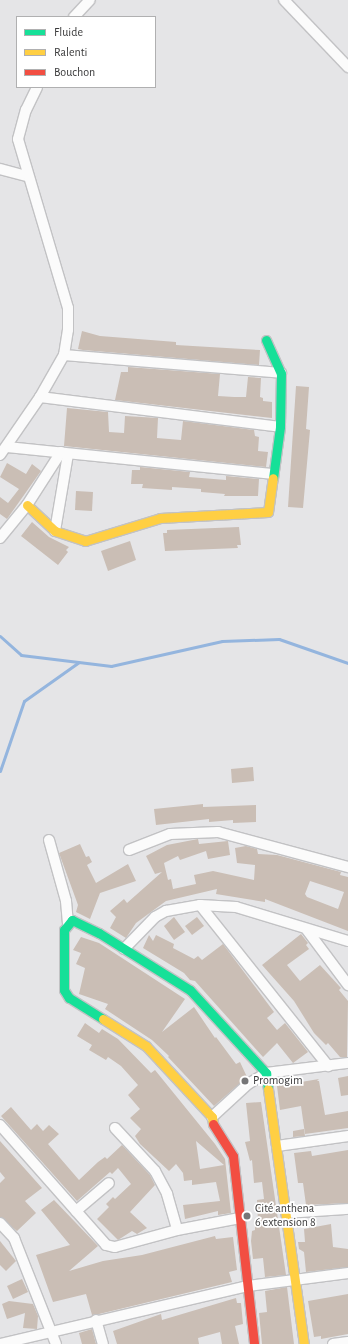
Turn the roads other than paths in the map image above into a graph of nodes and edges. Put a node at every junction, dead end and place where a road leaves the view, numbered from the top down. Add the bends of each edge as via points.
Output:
1 (90, 0) edge
2 (284, 0) edge
3 (75, 16) edge
4 (348, 67) edge
5 (37, 88) edge
6 (0, 168) edge
7 (27, 176) junction
8 (266, 340) dead end
9 (64, 355) junction
10 (281, 373) junction
11 (40, 396) junction
12 (280, 427) junction
13 (7, 447) junction
14 (64, 453) junction
15 (0, 455) edge
16 (272, 474) junction
17 (27, 505) junction
18 (55, 531) junction
19 (0, 538) edge
20 (49, 840) dead end
21 (129, 850) dead end
22 (348, 867) edge
23 (200, 905) junction
24 (68, 923) junction
25 (307, 930) junction
26 (348, 941) edge
27 (124, 949) junction
28 (348, 984) edge
29 (348, 1063) edge
30 (328, 1066) junction
31 (266, 1073) junction
32 (212, 1117) junction
33 (0, 1125) edge
34 (115, 1128) dead end
35 (348, 1136) edge
36 (277, 1146) junction
37 (109, 1183) dead end
38 (348, 1209) edge
39 (76, 1211) junction
40 (286, 1213) junction
41 (240, 1218) junction
42 (0, 1223) edge
43 (177, 1230) junction
44 (348, 1273) edge
45 (296, 1279) junction
46 (248, 1286) junction
47 (96, 1320) junction
48 (52, 1331) junction
49 (348, 1342) edge
50 (0, 1344) edge
51 (56, 1344) edge
52 (103, 1344) edge
53 (254, 1344) edge
54 (304, 1344) edge
55 (334, 1344) edge

1 - 3 street
2 - 4 street
5 - 7 street via 26,110 18,138
6 - 7 street
7 - 9 street via 68,308
8 - 10 street
9 - 10 street
9 - 11 street
10 - 12 street
11 - 12 street
11 - 13 street
12 - 16 street
13 - 14 street
13 - 15 street
14 - 16 street
14 - 17 street
14 - 18 street
16 - 18 street via 270,508 263,514 160,518 86,541
17 - 18 street
17 - 19 street
20 - 24 street via 66,901
21 - 22 street via 170,834 218,832
23 - 25 street via 236,907
23 - 27 street via 166,911 155,917
23 - 30 street
24 - 27 street via 72,920
24 - 32 street via 64,930 64,990 69,998 146,1046
25 - 26 street
25 - 28 street
27 - 31 street via 190,990
29 - 30 street
30 - 31 street
31 - 32 street via 248,1084
31 - 36 street
32 - 41 street via 213,1125 233,1156
33 - 39 street
34 - 43 street via 155,1171 167,1194
35 - 36 street
36 - 40 street
37 - 39 street
38 - 40 street
39 - 43 street via 100,1240 115,1247
40 - 45 street
41 - 43 street
41 - 46 street
42 - 48 street via 14,1238
44 - 45 street
45 - 46 street
45 - 54 street
46 - 47 street
46 - 53 street
47 - 48 street
47 - 52 street
48 - 50 street
48 - 51 street
49 - 55 street

